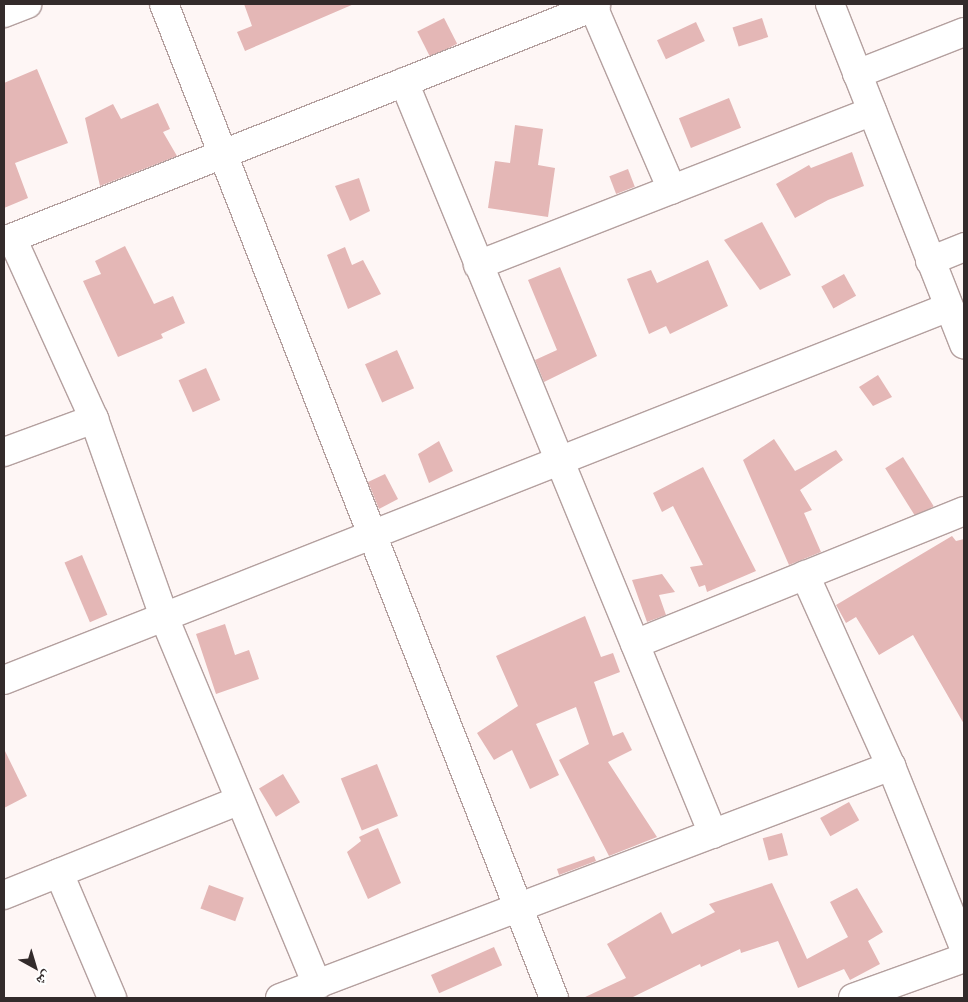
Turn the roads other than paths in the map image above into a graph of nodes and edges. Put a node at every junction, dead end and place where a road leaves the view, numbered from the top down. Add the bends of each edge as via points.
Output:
1 (27, 4) edge
2 (164, 4) edge
3 (830, 4) edge
4 (594, 6) edge
5 (4, 13) edge
6 (964, 32) edge
7 (857, 74) junction
8 (404, 82) junction
9 (872, 111) junction
10 (223, 154) junction
11 (672, 190) junction
12 (8, 239) edge
13 (964, 247) edge
14 (930, 261) junction
15 (478, 265) junction
16 (949, 307) junction
17 (964, 345) edge
18 (94, 419) junction
19 (4, 452) edge
20 (559, 463) junction
21 (964, 511) edge
22 (373, 537) junction
23 (805, 575) junction
24 (164, 618) junction
25 (635, 644) junction
26 (4, 680) edge
27 (891, 766) junction
28 (240, 800) junction
29 (714, 834) junction
30 (59, 873) junction
31 (4, 895) edge
32 (519, 908) junction
33 (964, 948) edge
34 (964, 958) edge
35 (317, 985) junction
36 (112, 998) edge
37 (280, 998) edge
38 (554, 998) edge
39 (853, 998) edge

1 - 5 street
2 - 10 street
3 - 7 street
4 - 8 street
4 - 11 street
6 - 7 street
7 - 9 street
8 - 10 street
8 - 15 street
9 - 11 street
9 - 14 street
10 - 12 street
10 - 22 street
11 - 15 street
12 - 18 street
13 - 14 street
14 - 16 street
15 - 20 street
16 - 17 street
16 - 20 street
18 - 19 street
18 - 24 street
20 - 22 street
20 - 25 street
21 - 23 street
22 - 24 street
22 - 32 street
23 - 25 street
23 - 27 street
24 - 26 street
24 - 28 street
25 - 29 street
27 - 29 street
27 - 33 street
28 - 30 street
28 - 35 street
29 - 32 street
30 - 31 street
30 - 36 street
32 - 35 street
32 - 38 street
34 - 39 street
35 - 37 street

